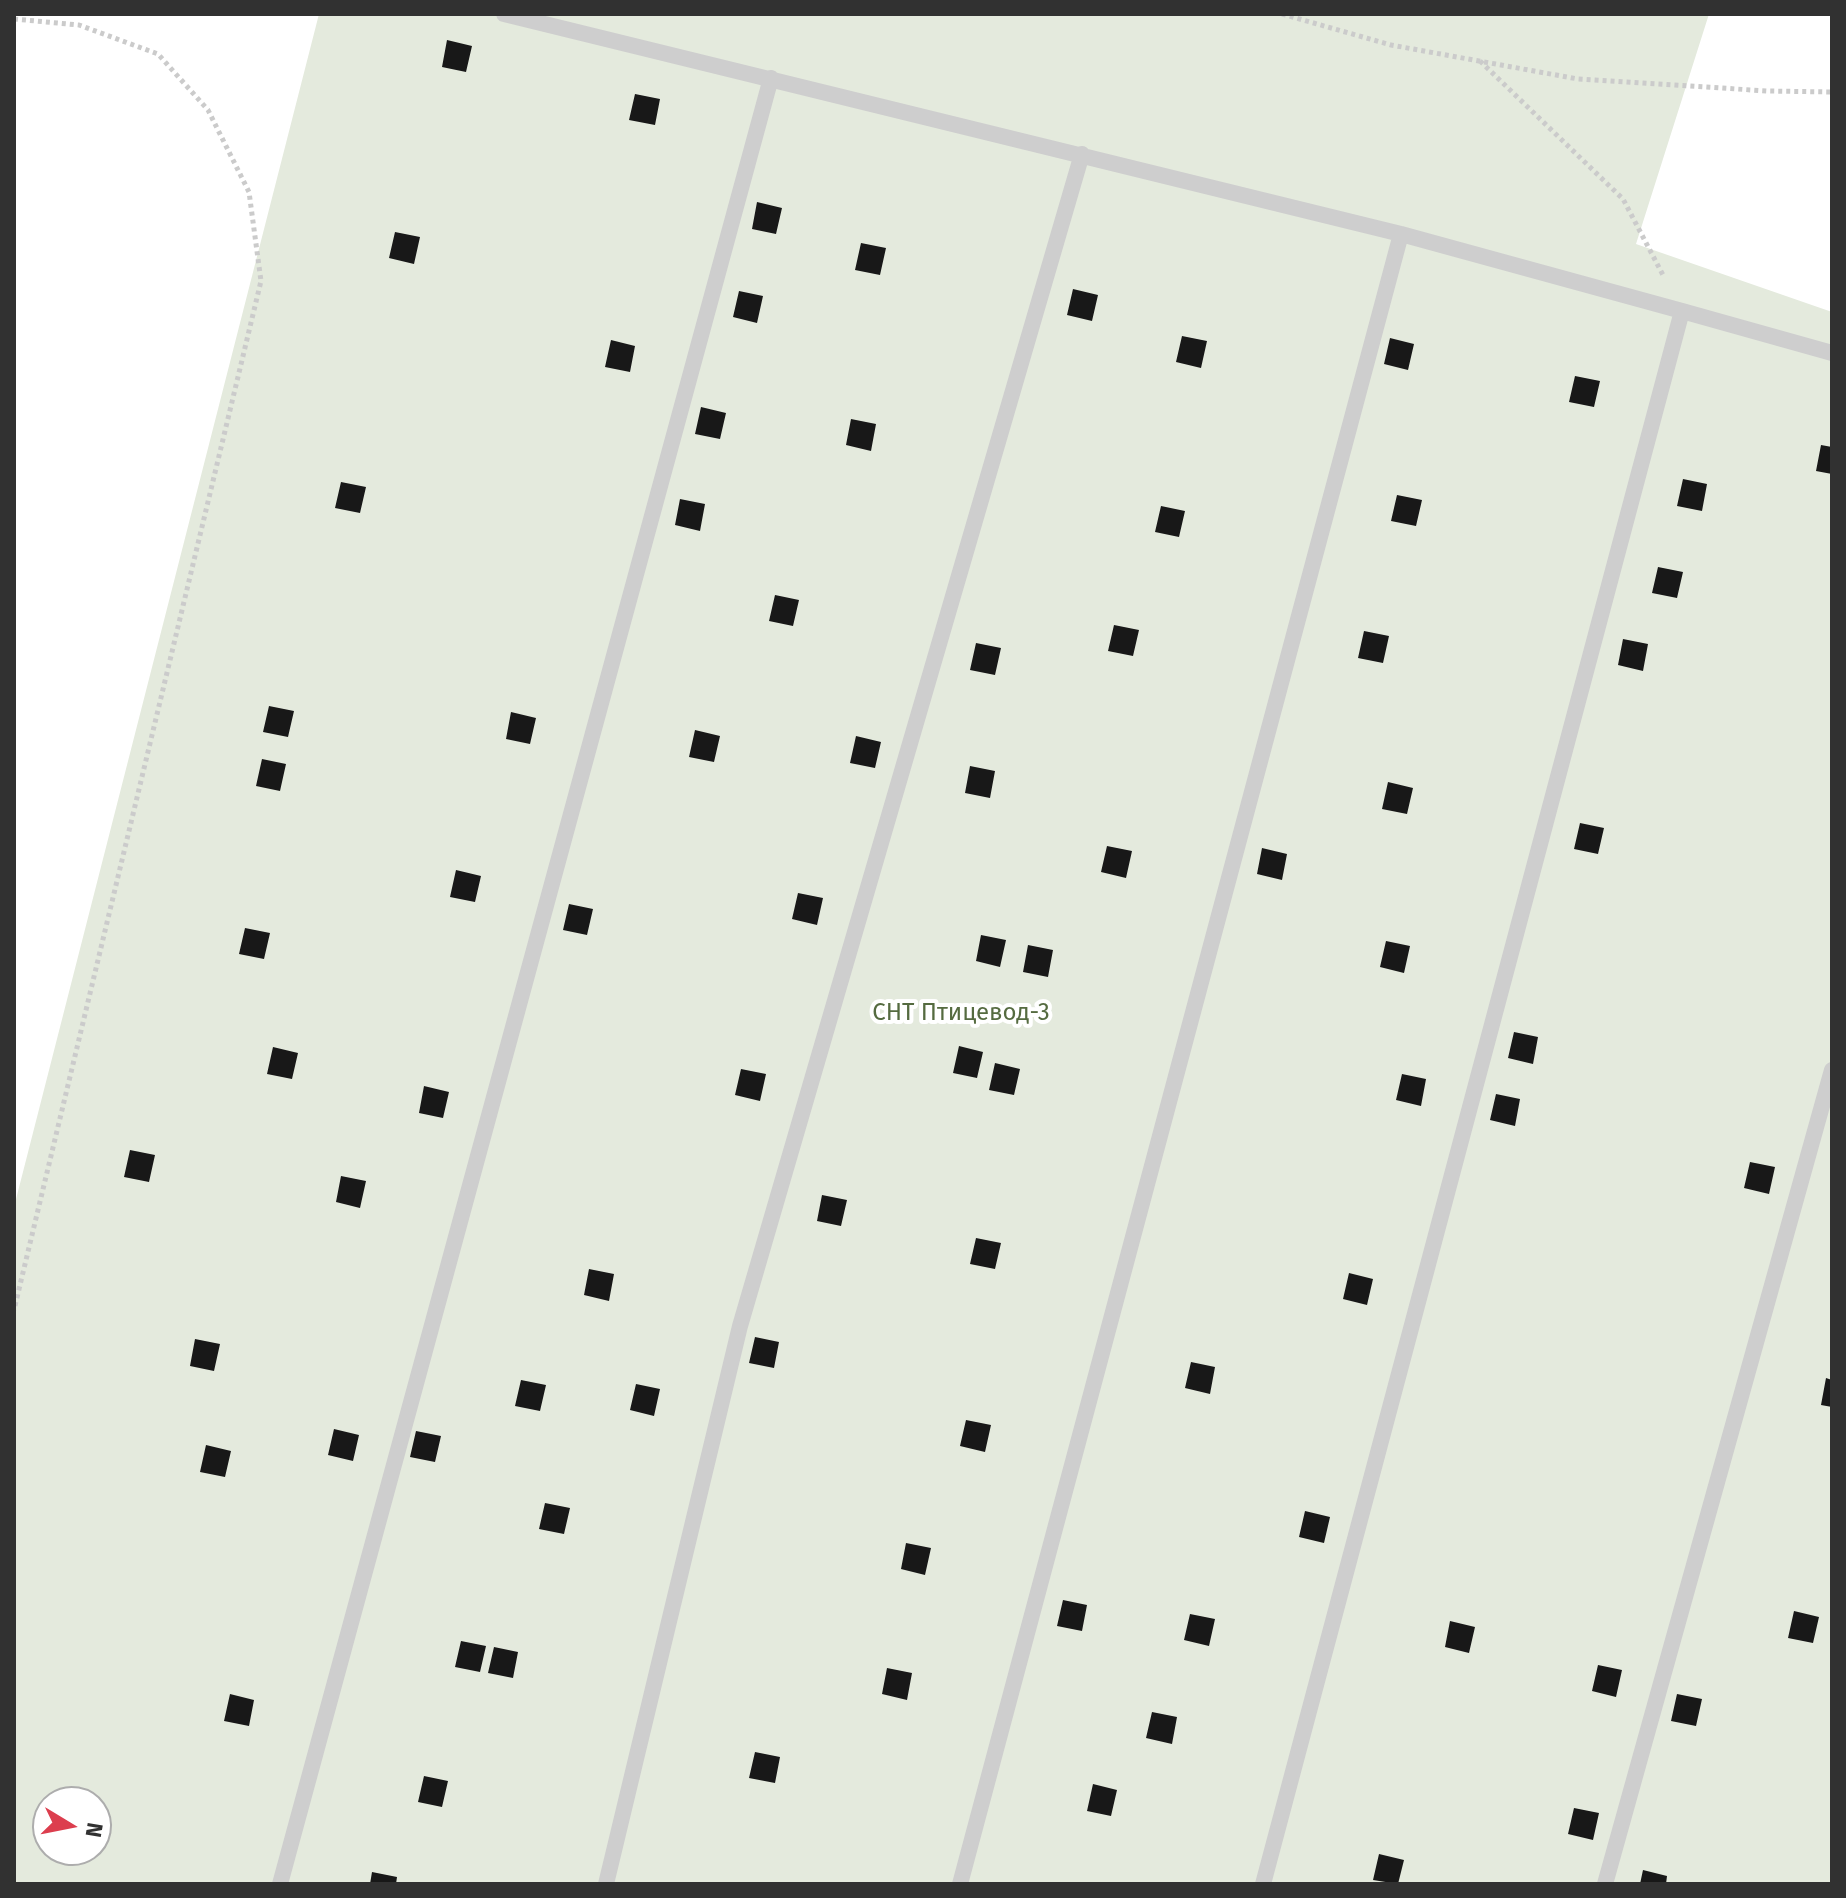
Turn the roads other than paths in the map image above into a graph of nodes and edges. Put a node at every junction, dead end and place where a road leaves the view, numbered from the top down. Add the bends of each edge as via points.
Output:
1 (504, 14) edge
2 (771, 78) junction
3 (1082, 154) junction
4 (1401, 234) junction
5 (1682, 311) junction
6 (1832, 353) edge
7 (1832, 1070) edge
8 (280, 1884) edge
9 (606, 1884) edge
10 (960, 1884) edge
11 (1263, 1884) edge
12 (1605, 1884) edge

1 - 2 lane
2 - 3 lane
2 - 8 lane
3 - 4 lane
3 - 9 lane via 740,1326
4 - 5 lane
4 - 10 lane
5 - 6 lane
5 - 11 lane
7 - 12 lane

